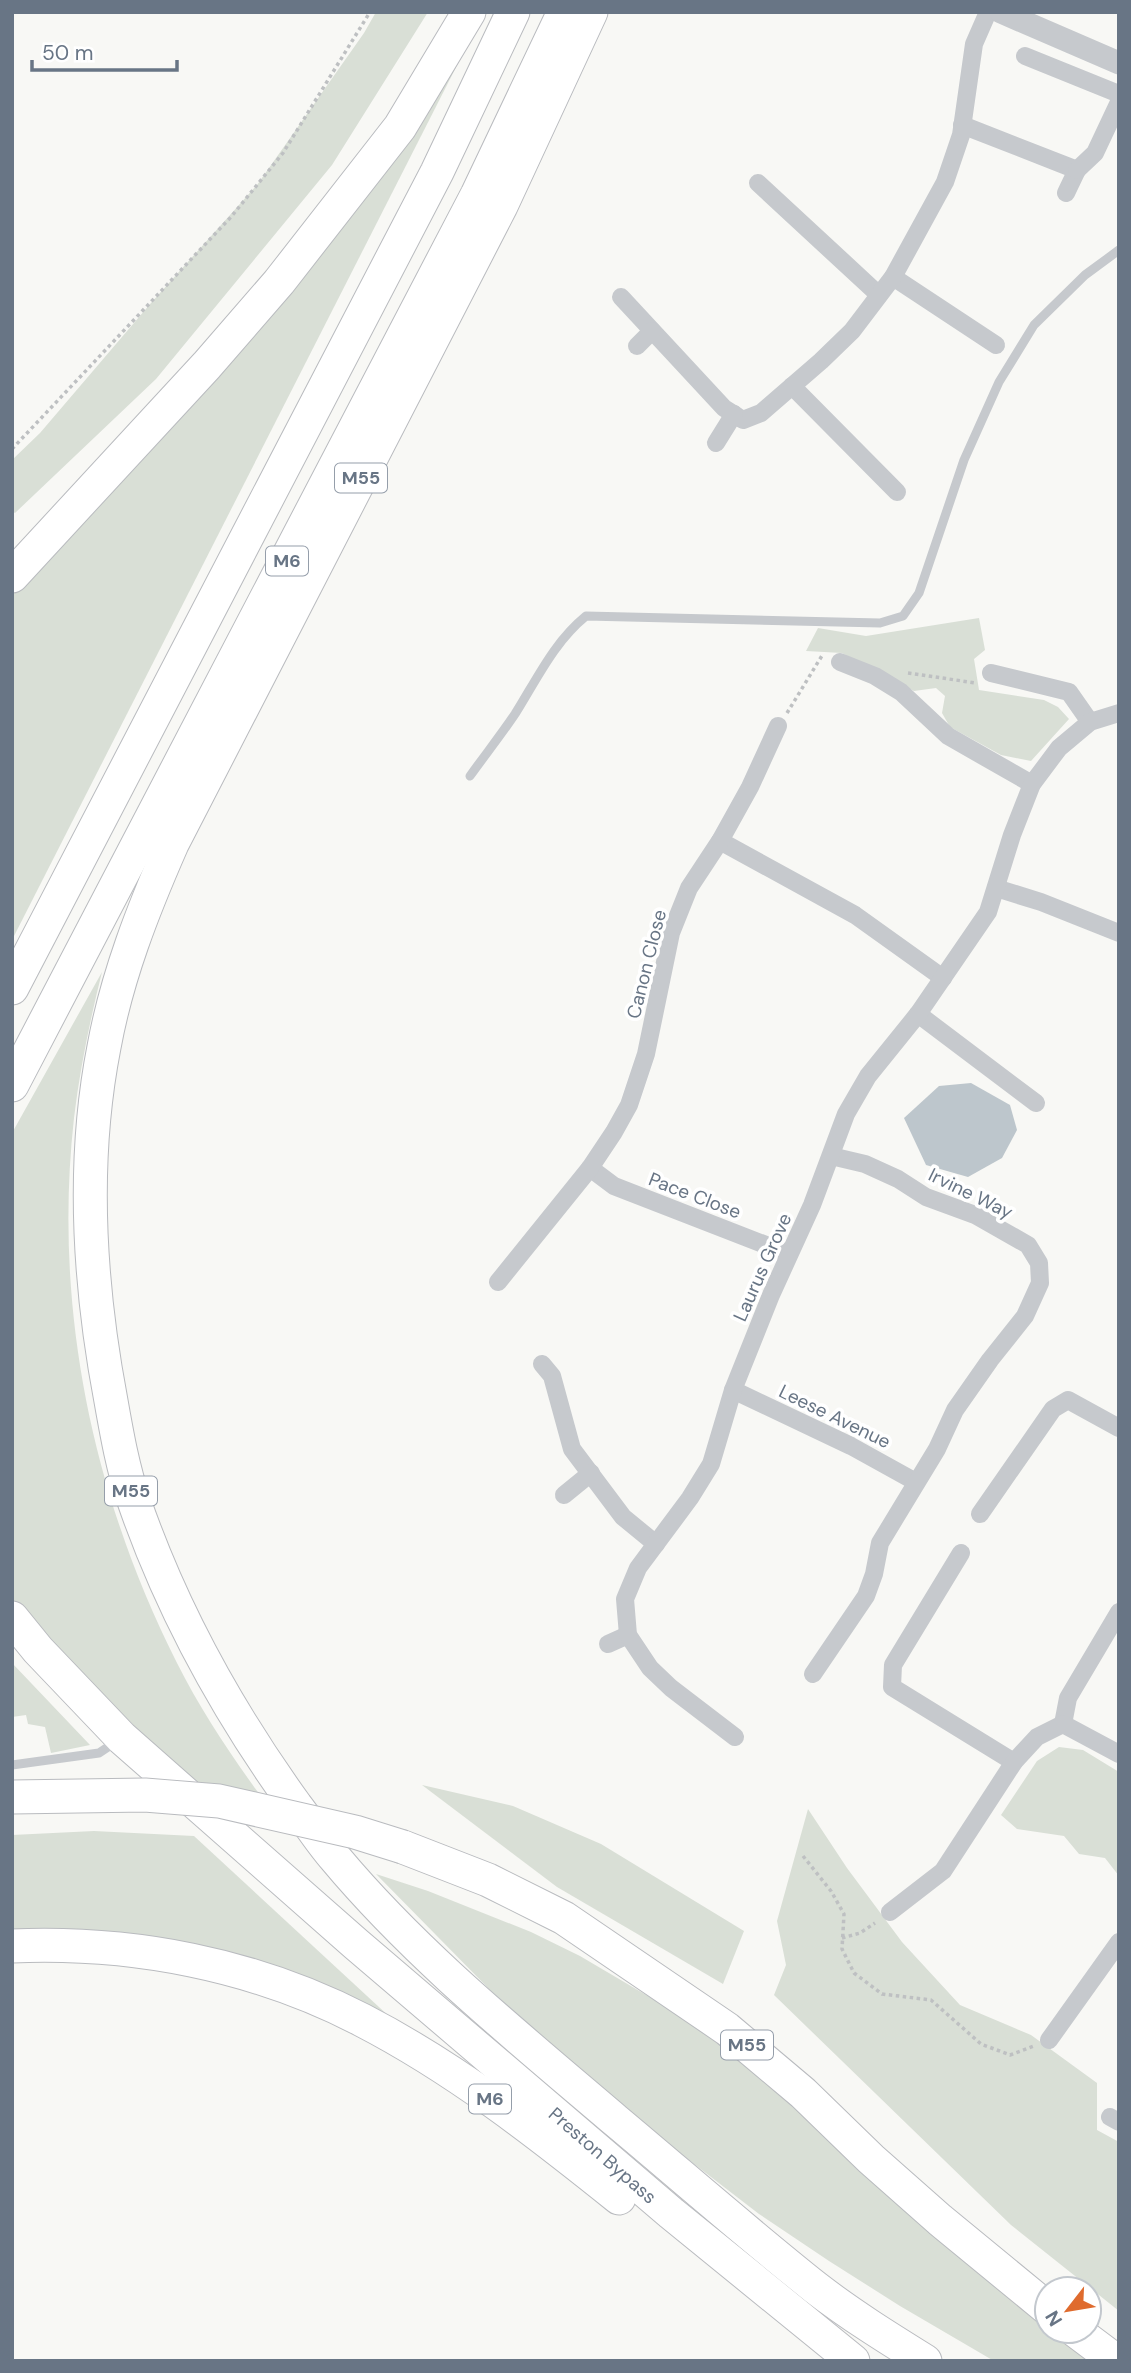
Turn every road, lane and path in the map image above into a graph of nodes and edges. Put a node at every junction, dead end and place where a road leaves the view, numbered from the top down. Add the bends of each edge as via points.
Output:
1 (370, 12) edge
2 (453, 12) edge
3 (469, 12) edge
4 (513, 12) edge
5 (564, 12) edge
6 (591, 12) edge
7 (988, 12) edge
8 (1001, 12) edge
9 (1025, 56) dead end
10 (1119, 62) edge
11 (1119, 94) edge
12 (1119, 102) edge
13 (962, 125) junction
14 (1077, 170) junction
15 (758, 183) dead end
16 (1066, 192) dead end
17 (326, 221) junction
18 (1119, 250) edge
19 (892, 276) junction
20 (879, 295) junction
21 (621, 297) dead end
22 (652, 331) junction
23 (996, 345) dead end
24 (636, 346) dead end
25 (792, 386) junction
26 (734, 414) junction
27 (716, 443) dead end
28 (12, 449) edge
29 (897, 492) dead end
30 (12, 576) edge
31 (834, 656) joint
32 (899, 669) dead end
33 (988, 679) joint
34 (1119, 713) edge
35 (1090, 722) junction
36 (778, 726) joint
37 (470, 776) dead end
38 (1032, 784) junction
39 (720, 841) junction
40 (996, 888) junction
41 (1119, 933) edge
42 (943, 978) junction
43 (12, 988) edge
44 (918, 1013) junction
45 (12, 1085) edge
46 (1037, 1103) dead end
47 (831, 1156) junction
48 (590, 1168) junction
49 (789, 1254) junction
50 (498, 1282) dead end
51 (542, 1364) dead end
52 (733, 1390) junction
53 (1119, 1428) edge
54 (590, 1474) junction
55 (916, 1482) junction
56 (564, 1495) dead end
57 (980, 1514) dead end
58 (656, 1544) junction
59 (961, 1553) dead end
60 (1119, 1612) edge
61 (12, 1618) edge
62 (628, 1635) junction
63 (608, 1644) dead end
64 (813, 1674) dead end
65 (1063, 1724) junction
66 (735, 1737) dead end
67 (122, 1738) junction
68 (1119, 1754) edge
69 (1014, 1762) junction
70 (12, 1766) edge
71 (12, 1797) edge
72 (803, 1856) dead end
73 (890, 1912) joint
74 (842, 1938) junction
75 (1119, 1942) edge
76 (12, 1946) edge
77 (1049, 2040) joint
78 (1033, 2296) edge
79 (872, 2328) junction
80 (1095, 2345) edge
81 (850, 2359) edge
82 (925, 2361) edge
83 (941, 2361) edge
84 (1116, 2361) edge

1 - 28 path via 283,153 240,206
2 - 17 highway
3 - 17 highway via 400,127
4 - 43 highway, M6 via 425,196
5 - 45 highway, M6 via 477,195
6 - 79 highway, Preston Bypass / M55 via 502,206 172,844 140,919 103,1051 91,1142 92,1257 103,1357 122,1459 154,1555 231,1710 333,1856 376,1904 526,2045 818,2289
7 - 13 street via 974,44
8 - 10 street
9 - 11 street
12 - 14 street via 1095,153
13 - 14 street
13 - 19 street via 945,182
14 - 16 street
15 - 20 street
17 - 30 highway via 206,365
18 - 37 lane via 1085,275 1034,325 999,382 964,460 919,593 903,615 880,623 586,616 552,653
19 - 20 street
19 - 23 street
20 - 25 street via 852,331
21 - 22 street
22 - 24 street
22 - 26 street
25 - 26 street via 761,413 743,420
25 - 29 street
26 - 27 street
31 - 36 path via 820,658
31 - 38 street via 901,692 948,736
32 - 33 path via 911,675
33 - 35 street via 1069,692
34 - 35 street, Laurus Grove
35 - 38 street, Laurus Grove via 1059,748
36 - 39 street, Canon Close
38 - 40 street, Laurus Grove
39 - 42 street via 855,915
39 - 48 street, Canon Close via 689,888 671,933 646,1054 629,1105
40 - 41 street
40 - 42 street, Laurus Grove via 988,912
42 - 44 street, Laurus Grove
44 - 46 street
44 - 47 street, Laurus Grove via 868,1076 846,1114
47 - 49 street, Laurus Grove
47 - 55 street, Irvine Way via 865,1164 926,1197 975,1214 1028,1245 1039,1264 1040,1283 1024,1316 955,1410
48 - 49 street, Pace Close via 614,1186
48 - 50 street
49 - 52 street, Laurus Grove
51 - 54 street via 552,1376 572,1449
52 - 55 street, Leese Avenue
52 - 58 street, Laurus Grove via 711,1464
53 - 57 street via 1068,1400 1053,1409
54 - 56 street
54 - 58 street via 623,1517
55 - 64 street via 880,1543 866,1596
58 - 62 street, Laurus Grove via 638,1568 625,1599
59 - 69 street via 893,1665 892,1687
60 - 65 street via 1068,1698
61 - 67 highway, Preston Bypass
62 - 63 street
62 - 66 street, Laurus Grove via 650,1668
65 - 68 street
65 - 69 street via 1037,1737
67 - 70 lane via 99,1753
67 - 81 highway, Preston Bypass via 671,2213
69 - 73 street via 943,1871
71 - 78 highway, M55, bridge via 145,1795 219,1801 355,1832 488,1880 564,1918 727,2029 940,2220
72 - 74 path via 844,1914
73 - 74 path via 860,1933
74 - 77 path via 842,1949 854,1973 882,1994 931,2000 981,2044 1010,2055
75 - 77 street
76 - 81 highway, M6 via 83,1946 180,1956 270,1982 361,2019 483,2094 656,2227
79 - 82 highway, M55
79 - 83 highway, M55
80 - 84 highway

